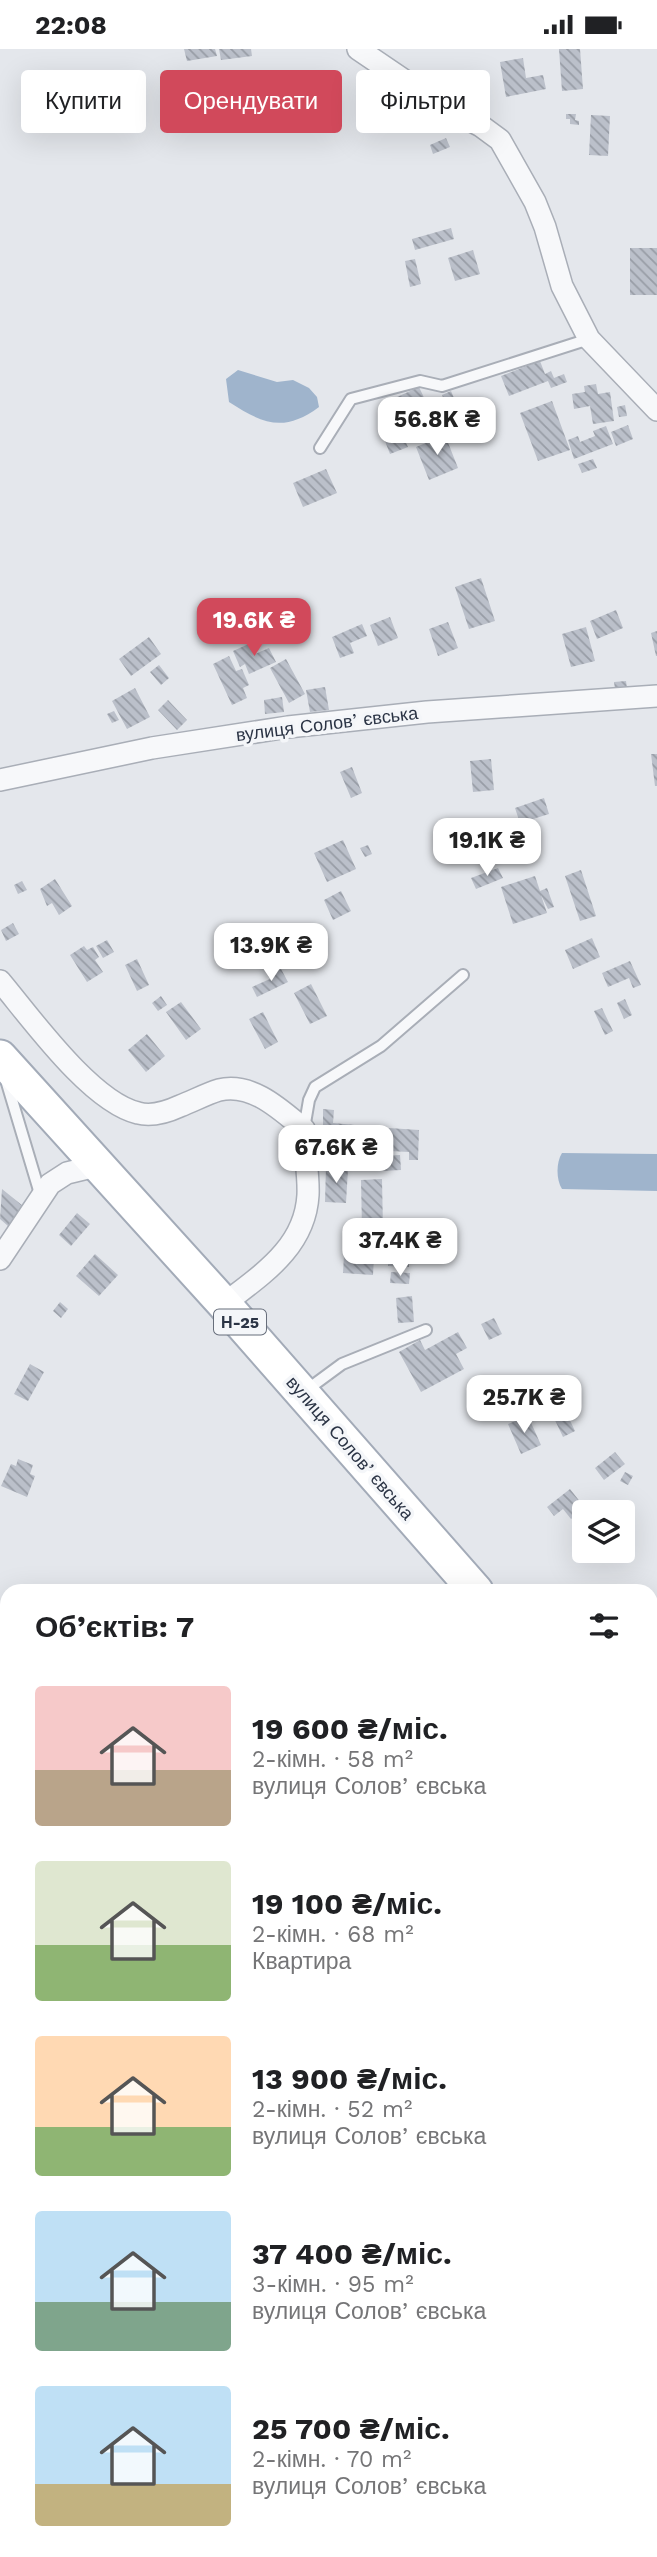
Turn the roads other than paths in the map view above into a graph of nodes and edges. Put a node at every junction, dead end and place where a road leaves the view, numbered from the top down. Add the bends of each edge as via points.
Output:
1 (358, 49) edge
2 (589, 339) junction
3 (657, 410) edge
4 (320, 448) dead end
5 (657, 696) edge
6 (0, 781) edge
7 (463, 975) dead end
8 (0, 981) edge
9 (0, 1059) edge
10 (304, 1129) junction
11 (100, 1165) junction
12 (41, 1196) junction
13 (0, 1259) edge
14 (224, 1304) junction
15 (426, 1330) dead end
16 (302, 1394) junction
17 (470, 1584) edge

1 - 2 street via 500,140 535,202 562,286
2 - 3 street
2 - 4 lane via 442,386 420,381 351,399
5 - 6 street, вулиця Соловʼєвська via 288,727 152,748
7 - 10 lane via 382,1045 315,1087
8 - 10 street via 86,1080 124,1109 157,1114 219,1090 242,1089
9 - 11 main road, вулиця Соловʼєвська / Н-25
9 - 12 lane
10 - 14 street via 308,1191 302,1228 273,1266
11 - 12 street via 58,1178
11 - 14 main road, вулиця Соловʼєвська / Н-25
12 - 13 street
14 - 16 main road, вулиця Соловʼєвська / Н-25
15 - 16 lane via 342,1364
16 - 17 main road, вулиця Соловʼєвська / Н-25

